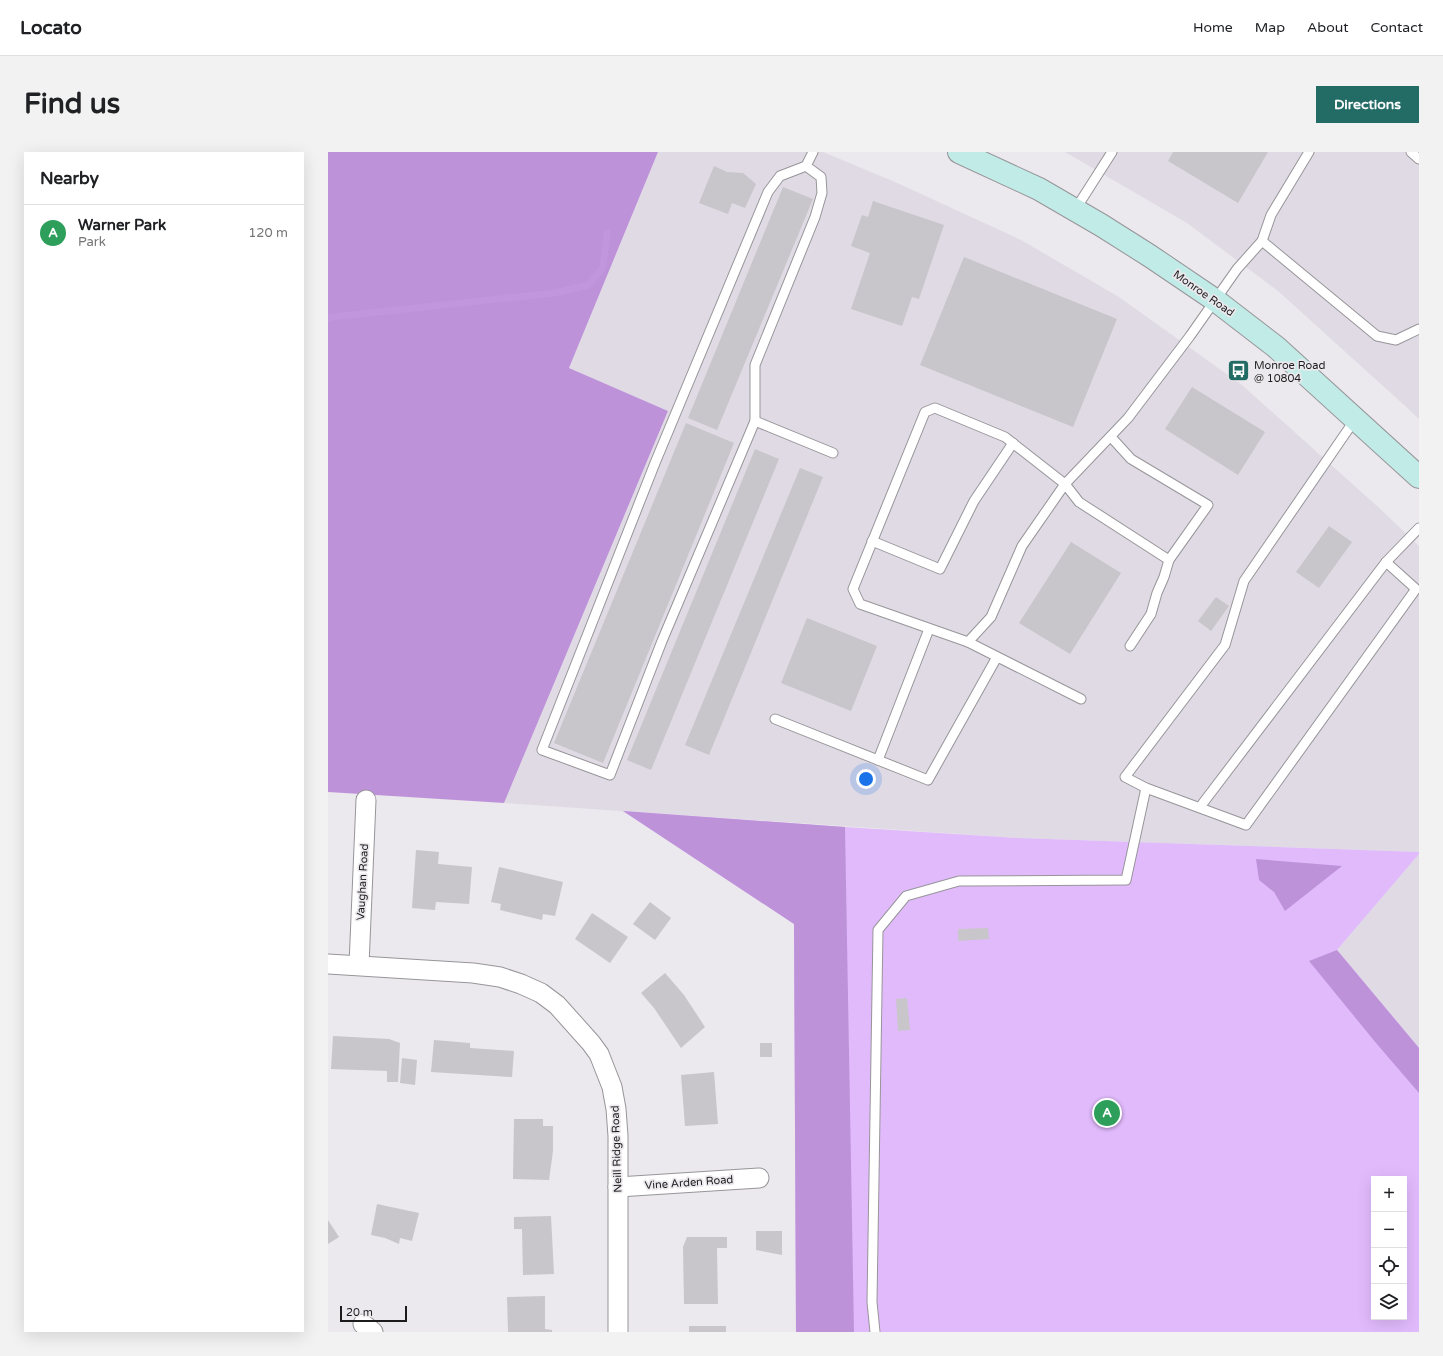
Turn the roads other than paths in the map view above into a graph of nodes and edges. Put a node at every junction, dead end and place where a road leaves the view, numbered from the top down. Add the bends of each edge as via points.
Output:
1 (813, 152) edge
2 (959, 152) edge
3 (1112, 152) edge
4 (1309, 152) edge
5 (1411, 152) edge
6 (1419, 159) edge
7 (806, 166) junction
8 (1075, 210) junction
9 (1262, 241) junction
10 (1215, 300) junction
11 (1419, 329) edge
12 (1356, 418) junction
13 (755, 421) junction
14 (1111, 437) junction
15 (1013, 443) junction
16 (833, 452) dead end
17 (1419, 477) edge
18 (1065, 484) junction
19 (1419, 528) edge
20 (872, 541) junction
21 (1169, 560) junction
22 (1386, 562) junction
23 (929, 629) junction
24 (968, 642) junction
25 (1130, 646) dead end
26 (997, 657) junction
27 (1081, 699) dead end
28 (775, 719) dead end
29 (878, 760) junction
30 (1146, 788) junction
31 (366, 800) dead end
32 (1200, 807) junction
33 (328, 964) edge
34 (359, 965) junction
35 (759, 1178) dead end
36 (618, 1187) junction
37 (618, 1332) edge
38 (875, 1332) edge

1 - 7 lane
2 - 8 main road, Monroe Road via 1039,189
3 - 8 lane
4 - 9 lane via 1271,215
5 - 6 lane
7 - 13 lane via 822,177 822,193 815,217 755,365
7 - 13 lane via 780,176 768,192 655,463 542,750 610,775 662,641
8 - 10 main road, Monroe Road
9 - 10 lane via 1237,269
9 - 11 lane via 1377,336 1396,340
10 - 12 main road, Monroe Road via 1276,347
10 - 14 lane via 1128,418
12 - 17 main road, Monroe Road
12 - 30 lane via 1244,581 1225,645 1124,777
13 - 16 lane
14 - 18 lane
14 - 21 lane via 1131,458 1208,505
15 - 18 lane
15 - 20 lane via 974,501 940,569
15 - 20 lane via 1005,437 935,408 925,412
18 - 21 lane via 1079,502
18 - 24 lane via 1022,546 991,617
19 - 22 lane
20 - 23 lane via 853,589 860,604
21 - 25 lane via 1151,614
22 - 32 lane
22 - 32 lane via 1416,589 1246,825
23 - 24 lane
23 - 29 lane
24 - 26 lane
26 - 27 lane
26 - 29 lane via 928,780
28 - 29 lane
30 - 32 lane
30 - 38 lane via 1126,880 959,881 906,896 878,930 872,1302
31 - 34 street, Vaughan Road
33 - 34 street, Neill Ridge Road
34 - 36 street, Neill Ridge Road via 500,977 541,993 557,1005 592,1043 612,1087 618,1136
35 - 36 street, Vine Arden Road
36 - 37 street, Neill Ridge Road

